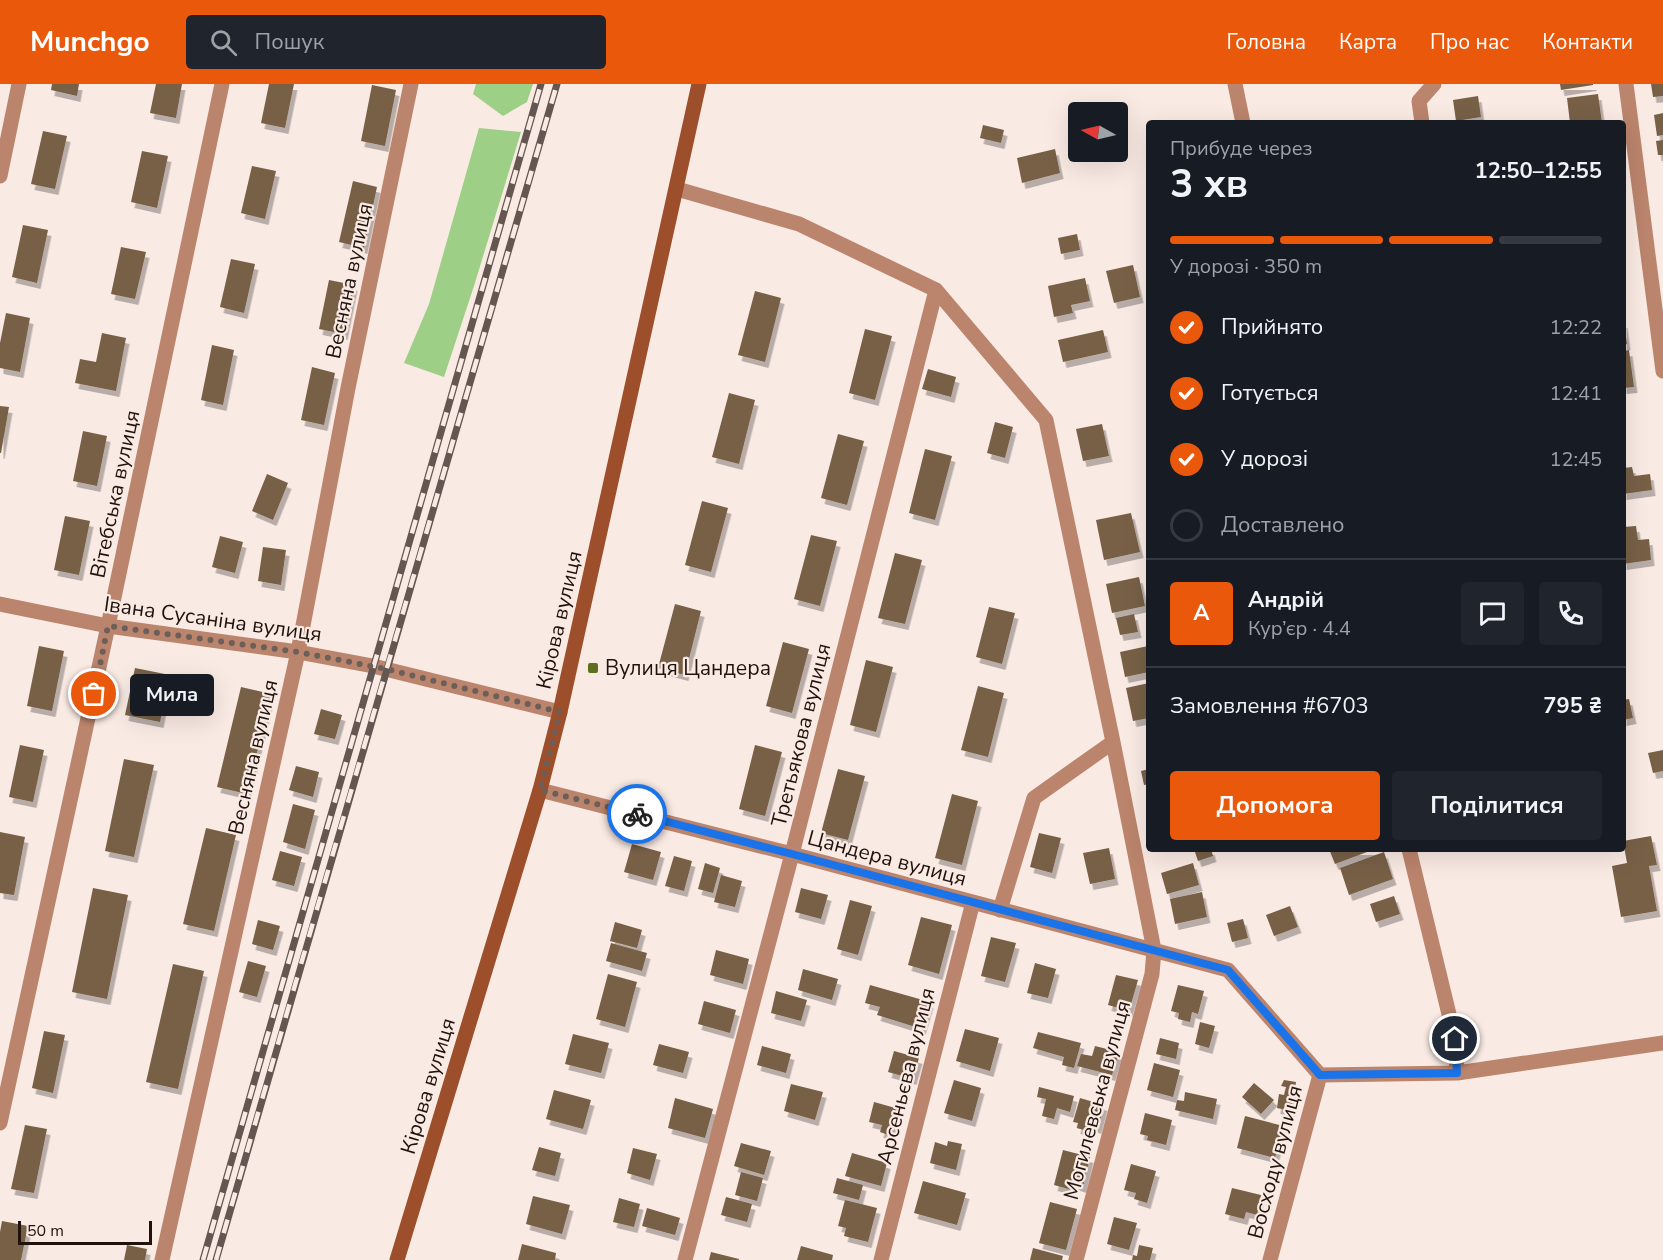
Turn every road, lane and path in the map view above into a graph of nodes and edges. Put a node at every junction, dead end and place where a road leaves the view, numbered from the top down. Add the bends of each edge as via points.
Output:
1 (19, 84) edge
2 (222, 84) edge
3 (411, 84) edge
4 (699, 84) edge
5 (1235, 84) edge
6 (1434, 84) edge
7 (1626, 84) edge
8 (1243, 120) edge
9 (1422, 120) edge
10 (0, 176) edge
11 (677, 189) junction
12 (936, 290) junction
13 (1663, 371) edge
14 (0, 604) edge
15 (108, 626) junction
16 (298, 652) junction
17 (560, 712) junction
18 (1113, 742) junction
19 (540, 790) junction
20 (1410, 852) edge
21 (792, 854) junction
22 (973, 902) junction
23 (1000, 910) junction
24 (1154, 950) junction
25 (1663, 1043) edge
26 (1457, 1073) junction
27 (1320, 1075) junction
28 (0, 1123) edge
29 (162, 1260) edge
30 (397, 1260) edge
31 (685, 1260) edge
32 (881, 1260) edge
33 (1076, 1260) edge
34 (1270, 1260) edge

1 - 10 street
2 - 15 street, Вітебська вулиця
3 - 16 street, Весняна вулиця
4 - 11 main road, Кірова вулиця
5 - 8 street
6 - 9 street via 1419,101
7 - 13 street
11 - 12 street via 800,224
11 - 17 main road, Кірова вулиця
12 - 18 street via 1046,420
12 - 21 street, Третьякова вулиця
14 - 15 street, Івана Сусаніна вулиця
15 - 16 street, Івана Сусаніна вулиця
15 - 28 street, Вітебська вулиця
16 - 17 street, Івана Сусаніна вулиця via 386,669
16 - 29 street, Весняна вулиця
17 - 19 main road, Кірова вулиця
18 - 23 street via 1034,798
18 - 24 street
19 - 21 street, Цандера вулиця
19 - 30 main road, Кірова вулиця
20 - 26 street via 1455,1039
21 - 22 street, Цандера вулиця
21 - 31 street, Третьякова вулиця
22 - 23 street, Цандера вулиця
22 - 32 street, Арсеньєва вулиця
23 - 24 street, Цандера вулиця
24 - 27 street, Цандера вулиця via 1228,970
24 - 33 street, Могилевська вулиця via 1152,974
25 - 26 street
26 - 27 street
27 - 34 street, Восходу вулиця

